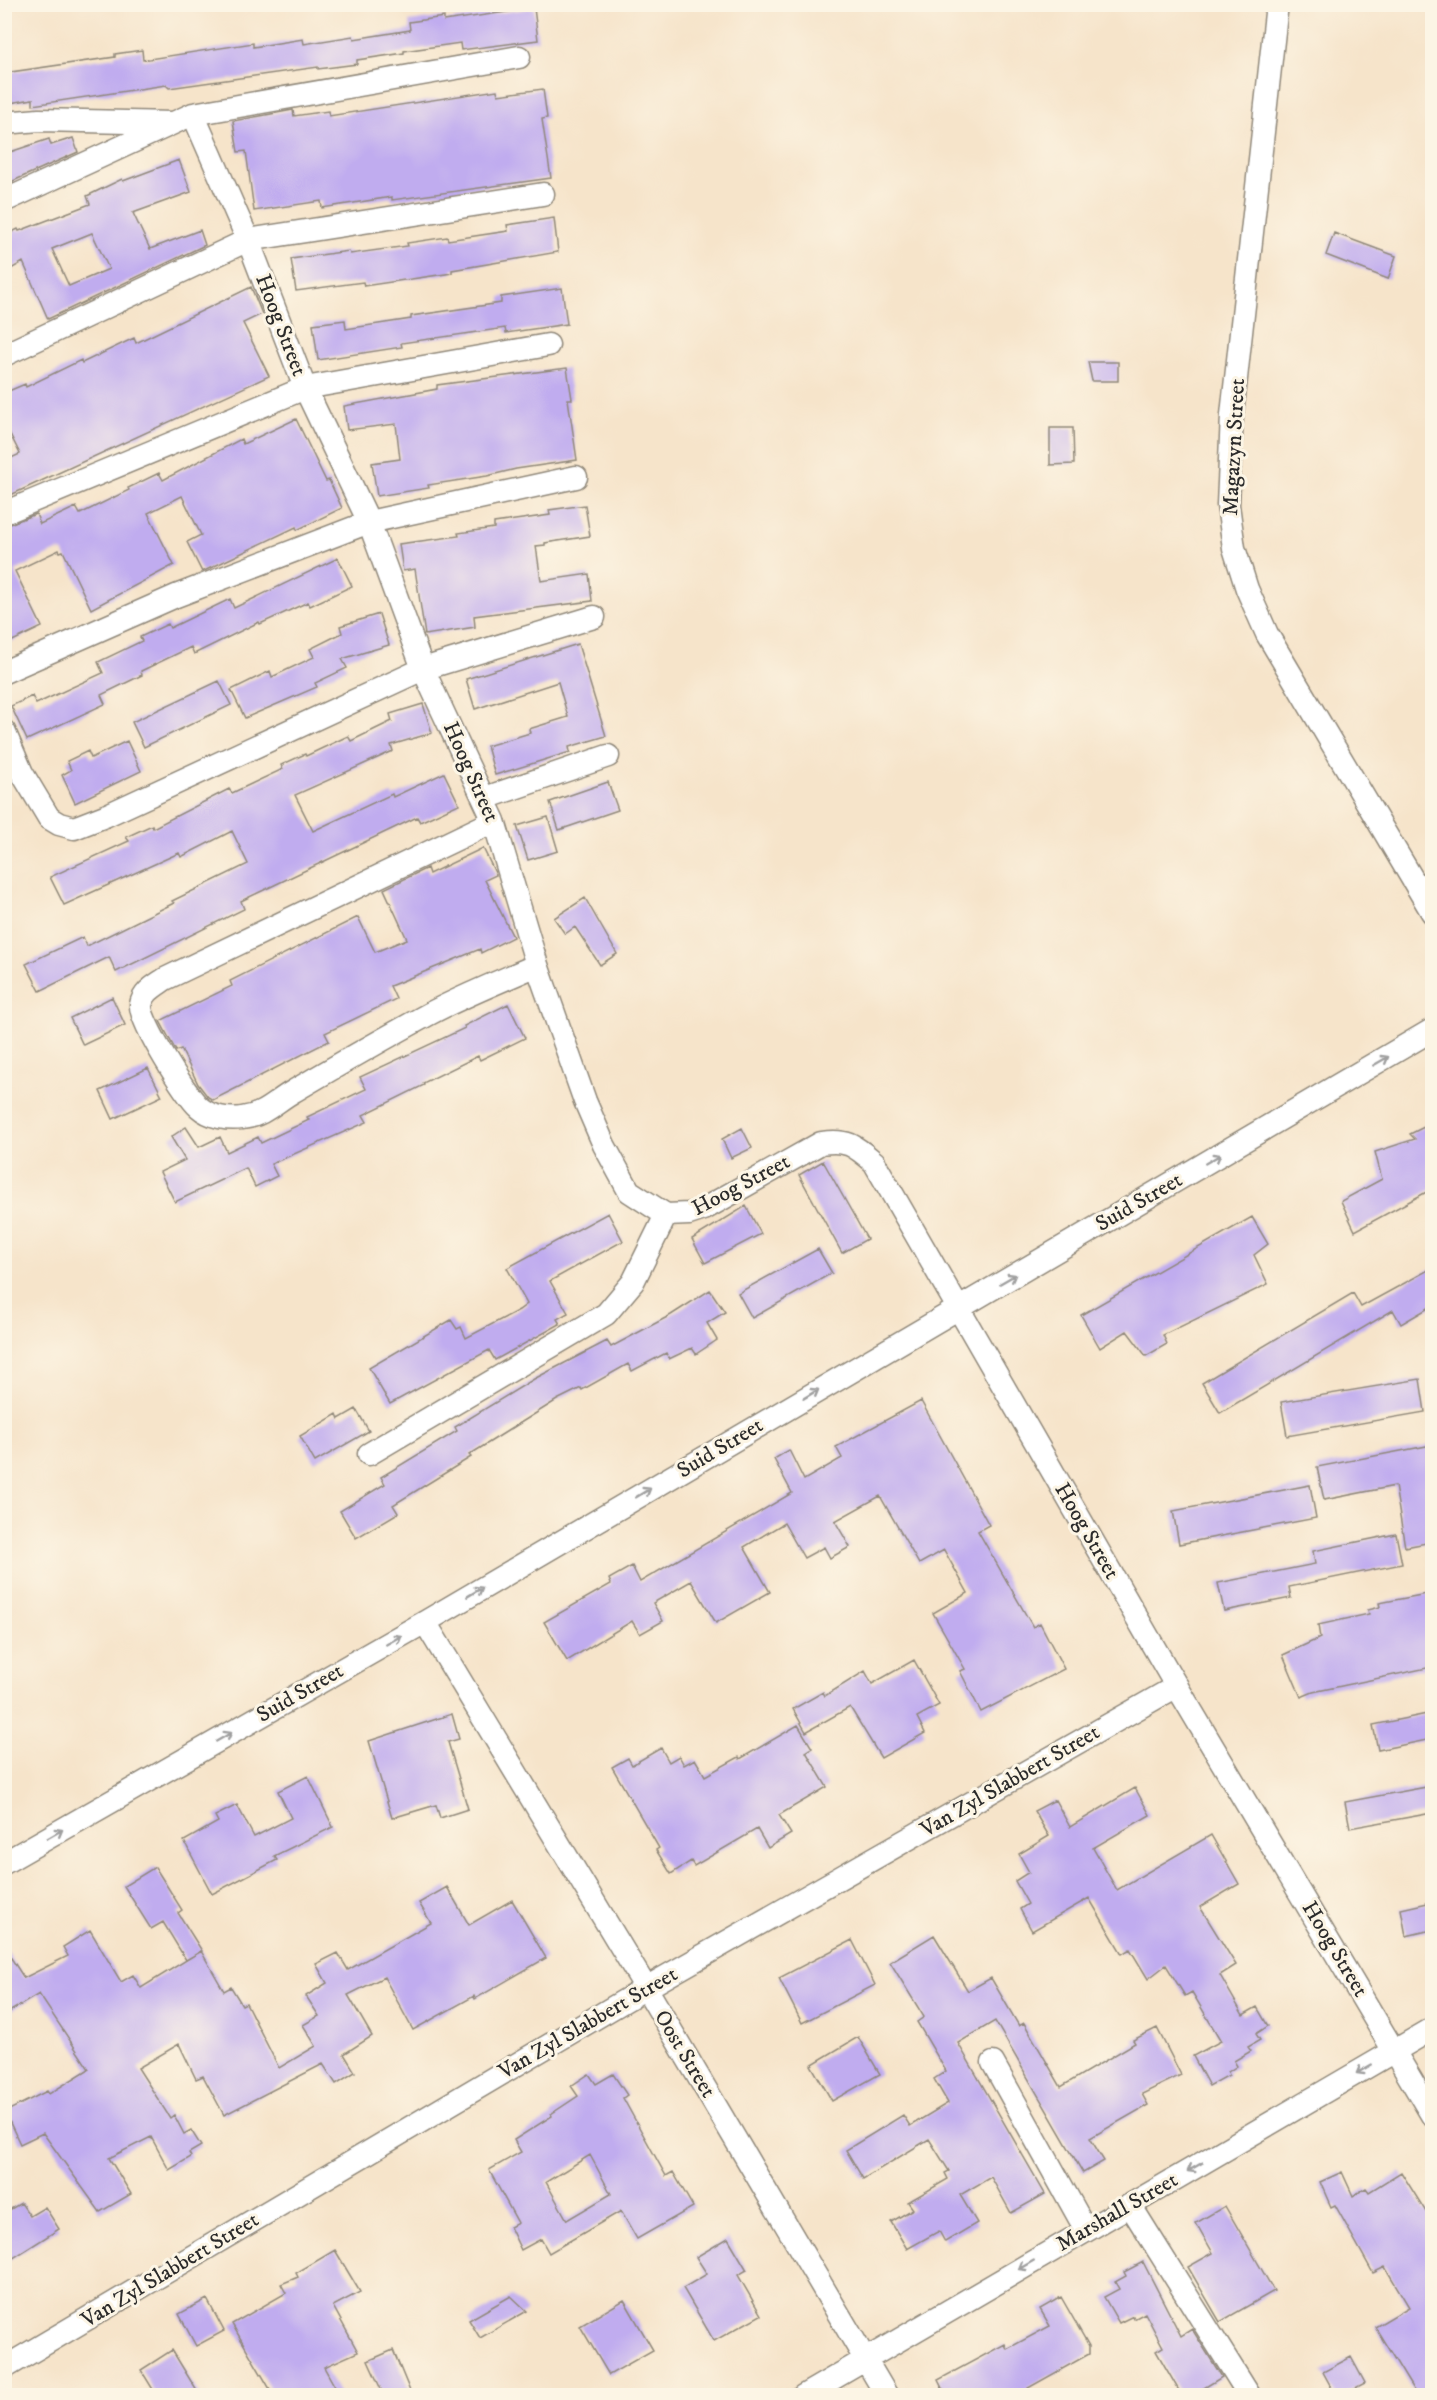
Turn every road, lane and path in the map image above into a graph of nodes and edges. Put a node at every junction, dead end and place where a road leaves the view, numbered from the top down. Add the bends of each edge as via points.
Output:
1 (1277, 4) edge
2 (519, 57) dead end
3 (185, 119) junction
4 (4, 123) edge
5 (543, 194) dead end
6 (4, 201) edge
7 (248, 240) junction
8 (548, 345) dead end
9 (4, 355) edge
10 (305, 388) junction
11 (576, 477) dead end
12 (4, 513) edge
13 (369, 522) junction
14 (594, 617) dead end
15 (423, 669) junction
16 (4, 672) edge
17 (4, 731) edge
18 (608, 756) dead end
19 (484, 798) junction
20 (494, 821) junction
21 (1432, 912) edge
22 (537, 965) junction
23 (1432, 1030) edge
24 (666, 1215) junction
25 (957, 1308) junction
26 (369, 1454) dead end
27 (425, 1622) junction
28 (1177, 1686) junction
29 (4, 1863) edge
30 (646, 1988) junction
31 (1432, 2029) edge
32 (1396, 2050) junction
33 (993, 2063) dead end
34 (1432, 2115) edge
35 (1130, 2205) junction
36 (1086, 2230) junction
37 (866, 2358) junction
38 (4, 2368) edge
39 (1249, 2395) edge
40 (803, 2396) edge
41 (887, 2396) edge

1 - 21 street, Magazyn Street via 1232,415 1228,505 1234,548 1266,633
2 - 3 street
3 - 4 street
3 - 6 street
3 - 7 street, Hoog Street
5 - 7 street
7 - 9 street
7 - 10 street, Hoog Street
8 - 10 street
10 - 12 street
10 - 13 street, Hoog Street
11 - 13 street
13 - 15 street, Hoog Street
13 - 16 street via 176,596
14 - 15 street
15 - 17 street via 74,828 49,818 22,773
15 - 19 street, Hoog Street
18 - 19 street
19 - 20 street, Hoog Street
20 - 22 street, Hoog Street
20 - 22 street via 165,979 145,994 141,1004 143,1018 200,1107 227,1119 241,1118 263,1113 431,1013
22 - 24 street, Hoog Street via 585,1101 609,1154 629,1191
25 -> 23 street, Suid Street
24 - 25 street, Hoog Street via 704,1209 820,1143 847,1143 874,1162
24 - 26 street via 633,1282 606,1314
27 -> 25 street, Suid Street
25 - 28 street, Hoog Street
29 -> 27 street, Suid Street
27 - 30 street, Oost Street
28 - 30 street, Van Zyl Slabbert Street
28 - 32 street, Hoog Street
30 - 37 street, Oost Street
30 - 38 street, Van Zyl Slabbert Street
31 - 32 street, Marshall Street
32 - 34 street, Hoog Street
32 -> 35 street, Marshall Street
33 - 36 street
35 - 36 street, Marshall Street
35 - 39 street
36 -> 37 street, Marshall Street
37 - 40 street, Marshall Street
37 - 41 street, Oost Street

